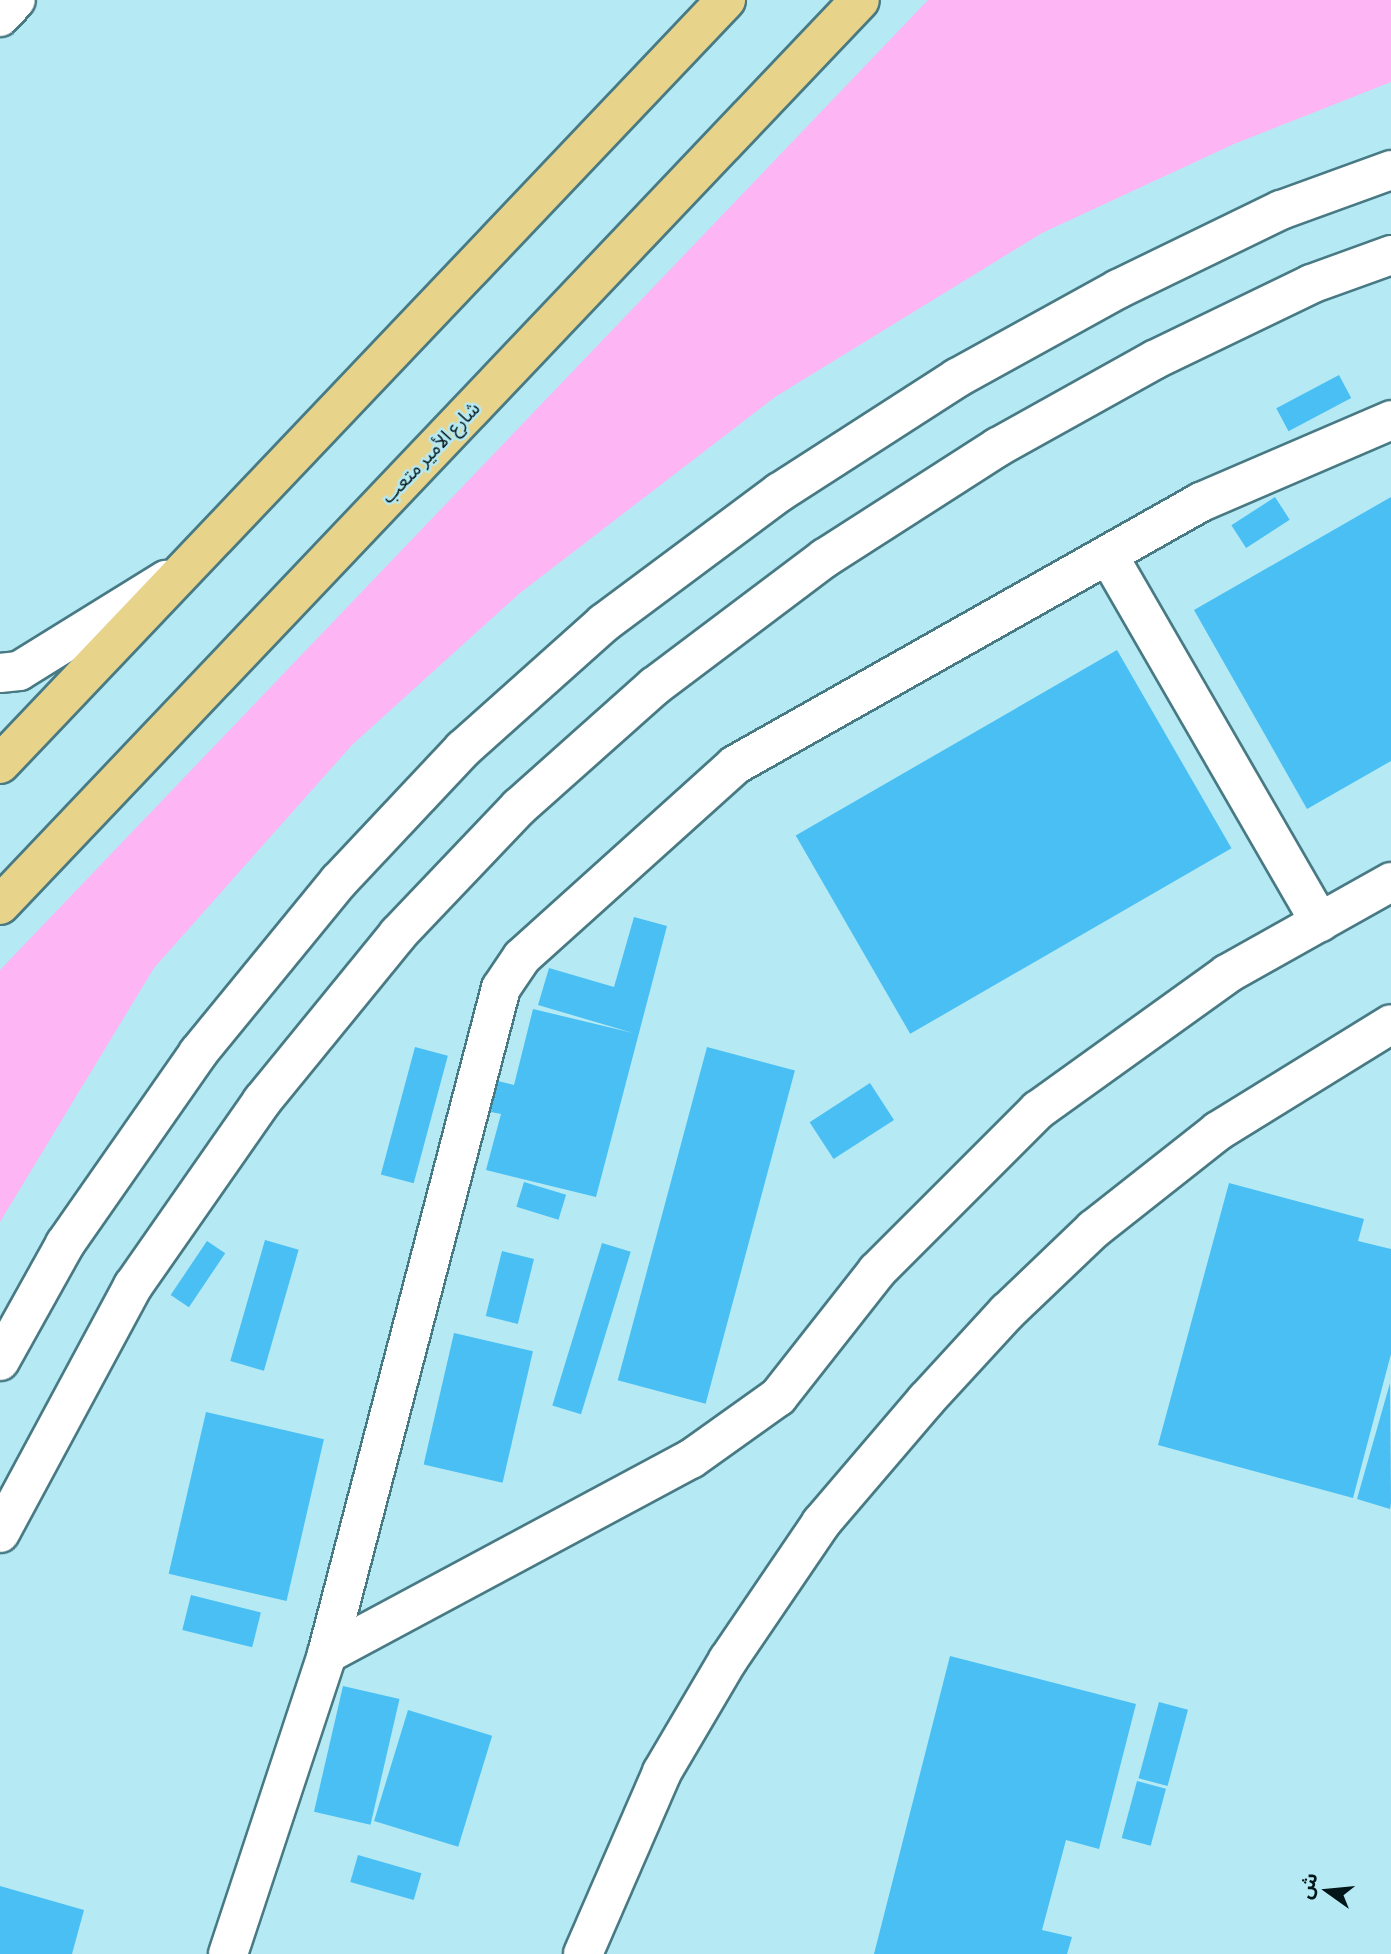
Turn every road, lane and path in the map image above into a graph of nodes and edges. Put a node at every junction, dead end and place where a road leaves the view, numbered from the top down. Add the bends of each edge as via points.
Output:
1 (726, 0) edge
2 (860, 0) edge
3 (1391, 170) edge
4 (1391, 255) edge
5 (1391, 420) edge
6 (1108, 555) junction
7 (189, 566) junction
8 (0, 673) edge
9 (0, 764) edge
10 (1391, 882) edge
11 (0, 905) edge
12 (1320, 922) junction
13 (1391, 1024) edge
14 (0, 1361) edge
15 (0, 1533) edge
16 (327, 1654) junction
17 (228, 1954) edge
18 (583, 1954) edge

1 - 7 main road
2 - 11 main road, شارع الأمير متعب
3 - 14 street via 1281,210 1118,289 957,378 780,492 604,624 463,749 312,913 198,1053 73,1232
4 - 15 street via 1311,284 1166,355 998,447 825,558 676,670 519,807 398,934 262,1101 133,1286
5 - 6 street via 1201,502
6 - 12 street
6 - 16 street via 735,765 522,957 501,988
7 - 8 street via 19,671
7 - 9 main road
10 - 12 street
12 - 16 street via 1227,974 1038,1110 877,1271 778,1397 691,1459
13 - 18 street via 1218,1131 1094,1229 1007,1312 926,1401 821,1523 728,1660 662,1772
16 - 17 street

